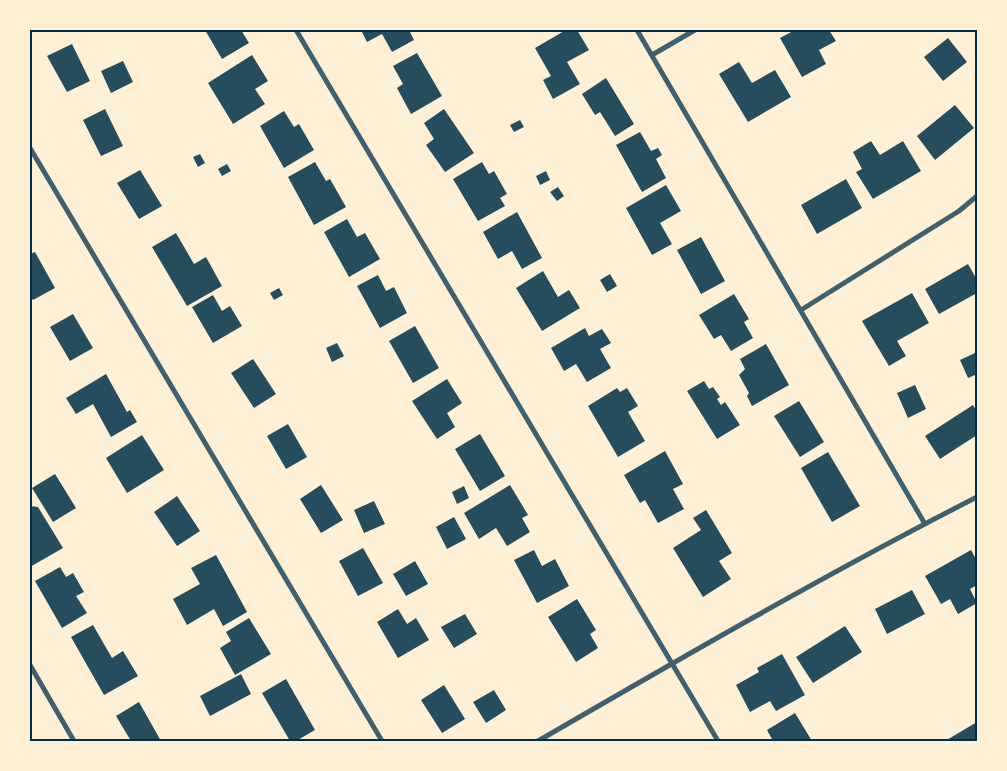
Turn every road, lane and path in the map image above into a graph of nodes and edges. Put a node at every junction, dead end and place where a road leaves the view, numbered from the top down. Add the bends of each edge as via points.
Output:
1 (296, 30) edge
2 (637, 30) edge
3 (695, 30) edge
4 (652, 55) junction
5 (30, 148) edge
6 (977, 196) edge
7 (801, 310) junction
8 (977, 497) edge
9 (924, 524) junction
10 (673, 662) junction
11 (30, 665) edge
12 (74, 741) edge
13 (382, 741) edge
14 (538, 741) edge
15 (718, 741) edge

1 - 10 street
2 - 4 street
3 - 4 street
4 - 7 street
5 - 13 street
6 - 7 street
7 - 9 street
8 - 9 street
9 - 10 street
10 - 14 street
10 - 15 street
11 - 12 street

